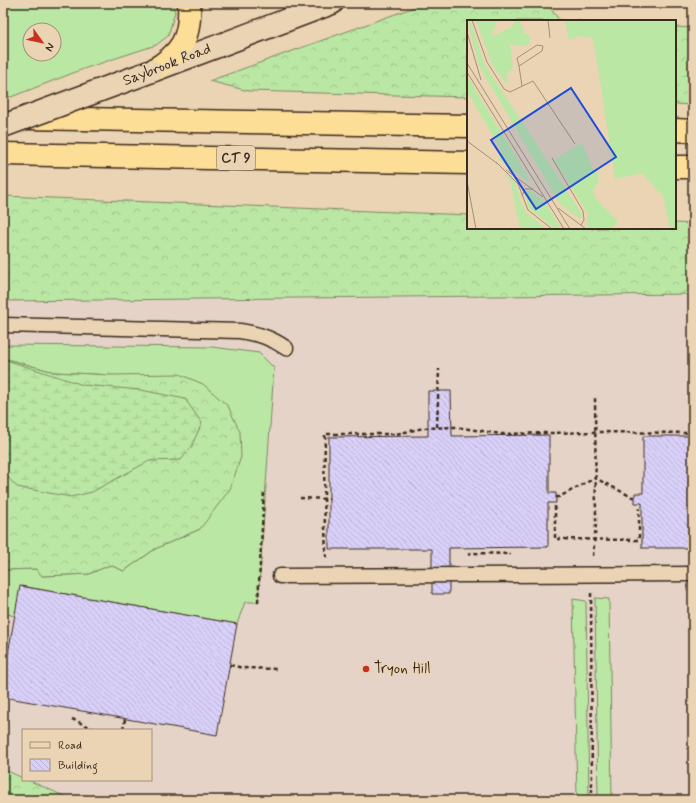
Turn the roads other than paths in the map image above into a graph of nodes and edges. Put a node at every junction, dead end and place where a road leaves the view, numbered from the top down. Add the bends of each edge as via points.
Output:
1 (189, 3) edge
2 (332, 3) edge
3 (152, 71) junction
4 (3, 117) edge
5 (3, 126) edge
6 (467, 126) edge
7 (676, 130) edge
8 (693, 131) edge
9 (3, 154) edge
10 (467, 163) edge
11 (676, 167) edge
12 (693, 168) edge
13 (3, 325) edge
14 (286, 348) dead end
15 (693, 574) edge
16 (280, 576) dead end

1 - 3 highway via 190,19 186,38 167,62
2 - 3 main road, Saybrook Road
3 - 5 main road, Saybrook Road, bridge
4 - 6 highway
7 - 8 highway
9 - 10 highway, CT 9
11 - 12 highway
13 - 14 lane via 240,331 273,339
15 - 16 lane

